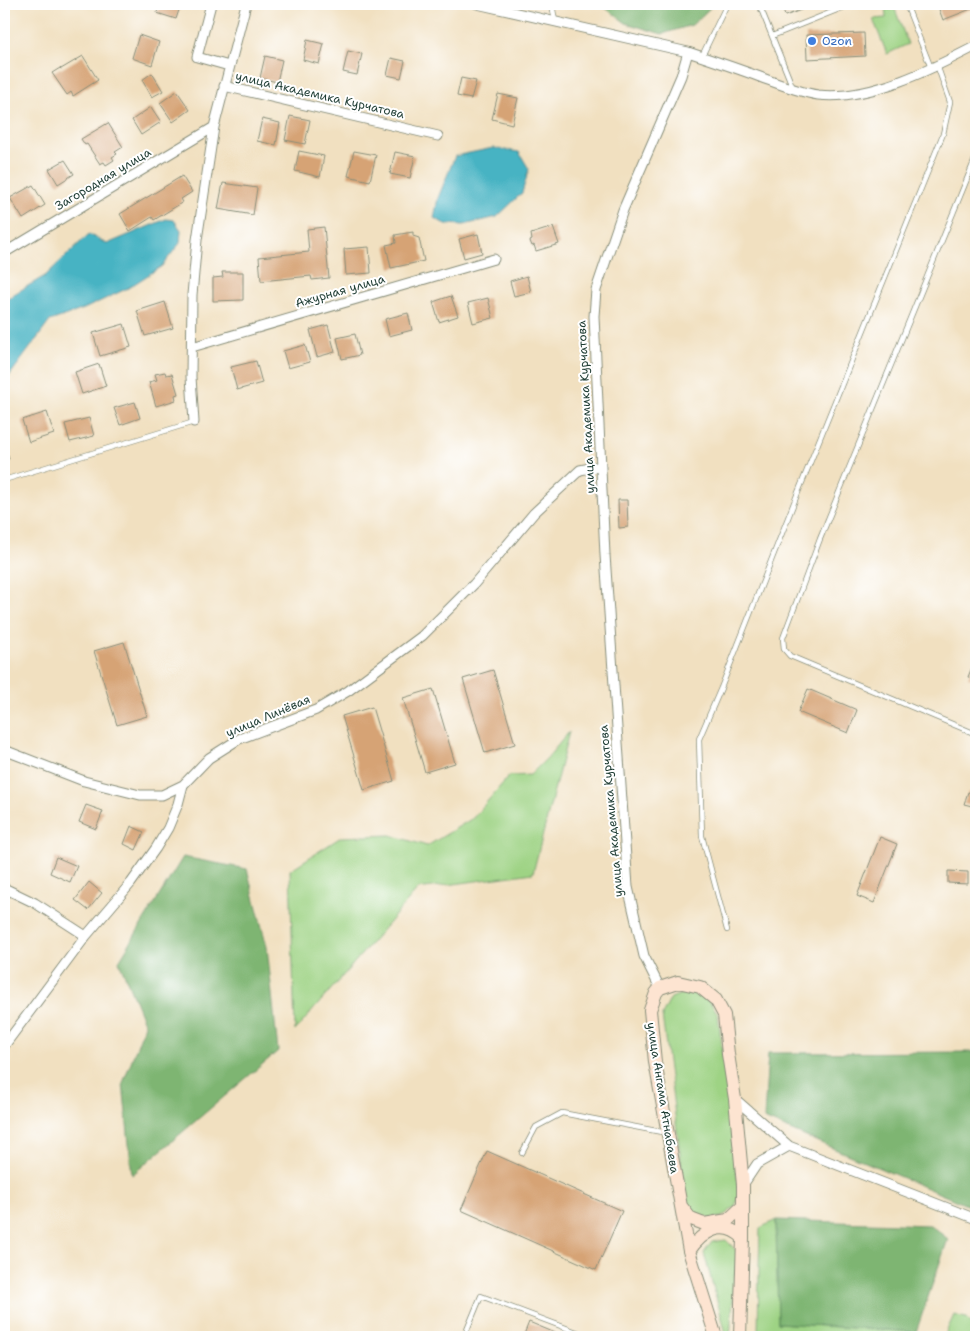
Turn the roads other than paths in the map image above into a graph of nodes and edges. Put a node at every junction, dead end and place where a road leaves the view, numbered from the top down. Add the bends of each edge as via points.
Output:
1 (211, 4) edge
2 (246, 4) edge
3 (477, 4) edge
4 (552, 4) edge
5 (727, 4) edge
6 (759, 4) edge
7 (852, 4) edge
8 (906, 4) edge
9 (555, 21) junction
10 (772, 36) junction
11 (976, 46) edge
12 (688, 52) junction
13 (702, 56) junction
14 (229, 66) junction
15 (934, 66) junction
16 (224, 86) junction
17 (794, 89) junction
18 (214, 127) junction
19 (438, 136) dead end
20 (976, 157) edge
21 (4, 253) edge
22 (494, 259) dead end
23 (192, 346) junction
24 (194, 422) joint
25 (601, 466) junction
26 (4, 480) edge
27 (976, 734) edge
28 (4, 750) edge
29 (184, 786) junction
30 (4, 888) edge
31 (727, 930) dead end
32 (86, 936) junction
33 (660, 988) junction
34 (4, 1046) edge
35 (735, 1100) junction
36 (668, 1134) junction
37 (789, 1146) junction
38 (522, 1152) dead end
39 (743, 1185) junction
40 (681, 1206) junction
41 (743, 1206) junction
42 (976, 1219) edge
43 (743, 1238) junction
44 (689, 1251) junction
45 (464, 1337) edge
46 (590, 1337) edge
47 (716, 1337) edge
48 (740, 1337) edge

1 - 14 street via 197,57
2 - 14 street
3 - 9 street
4 - 9 lane
5 - 13 lane
6 - 10 lane
7 - 10 lane
8 - 15 lane
9 - 12 street
10 - 17 lane
11 - 15 street
12 - 13 street
12 - 25 street, улица Академика Курчатова via 624,210 596,290 594,316
13 - 17 street
14 - 16 street
15 - 17 street via 860,93 818,95
15 - 31 lane via 950,102 943,134 699,739 702,836
16 - 18 street
16 - 19 street, улица Академика Курчатова
18 - 21 street, Загородная улица
18 - 23 street via 197,240
20 - 27 lane via 820,539 783,638 784,649 790,656
22 - 23 street, Ажурная улица
23 - 24 street
24 - 26 lane
25 - 29 street, улица Линёвая via 580,470 534,513 474,584 422,636 348,691 316,710 239,739 209,758
25 - 33 street, улица Академика Курчатова via 628,887 644,956
28 - 29 street via 84,781 140,795 162,795
29 - 32 street, улица Линёвая via 168,828 156,848
30 - 32 street via 35,903
32 - 34 street, улица Линёвая
33 - 35 street via 678,982 700,988 716,1000 724,1015
33 - 36 street, улица Ангама Атнабаева via 650,1010
35 - 37 street
35 - 39 street
36 - 38 lane via 562,1113 536,1127
36 - 40 street, улица Ангама Атнабаева
37 - 39 street via 757,1164
37 - 42 street
39 - 41 street
40 - 41 street via 692,1219 704,1224 728,1220
40 - 44 street, улица Ангама Атнабаева
41 - 43 street
43 - 44 street via 736,1230 717,1228 697,1239
43 - 48 street
44 - 47 street, улица Ангама Атнабаева
45 - 46 lane via 481,1296

